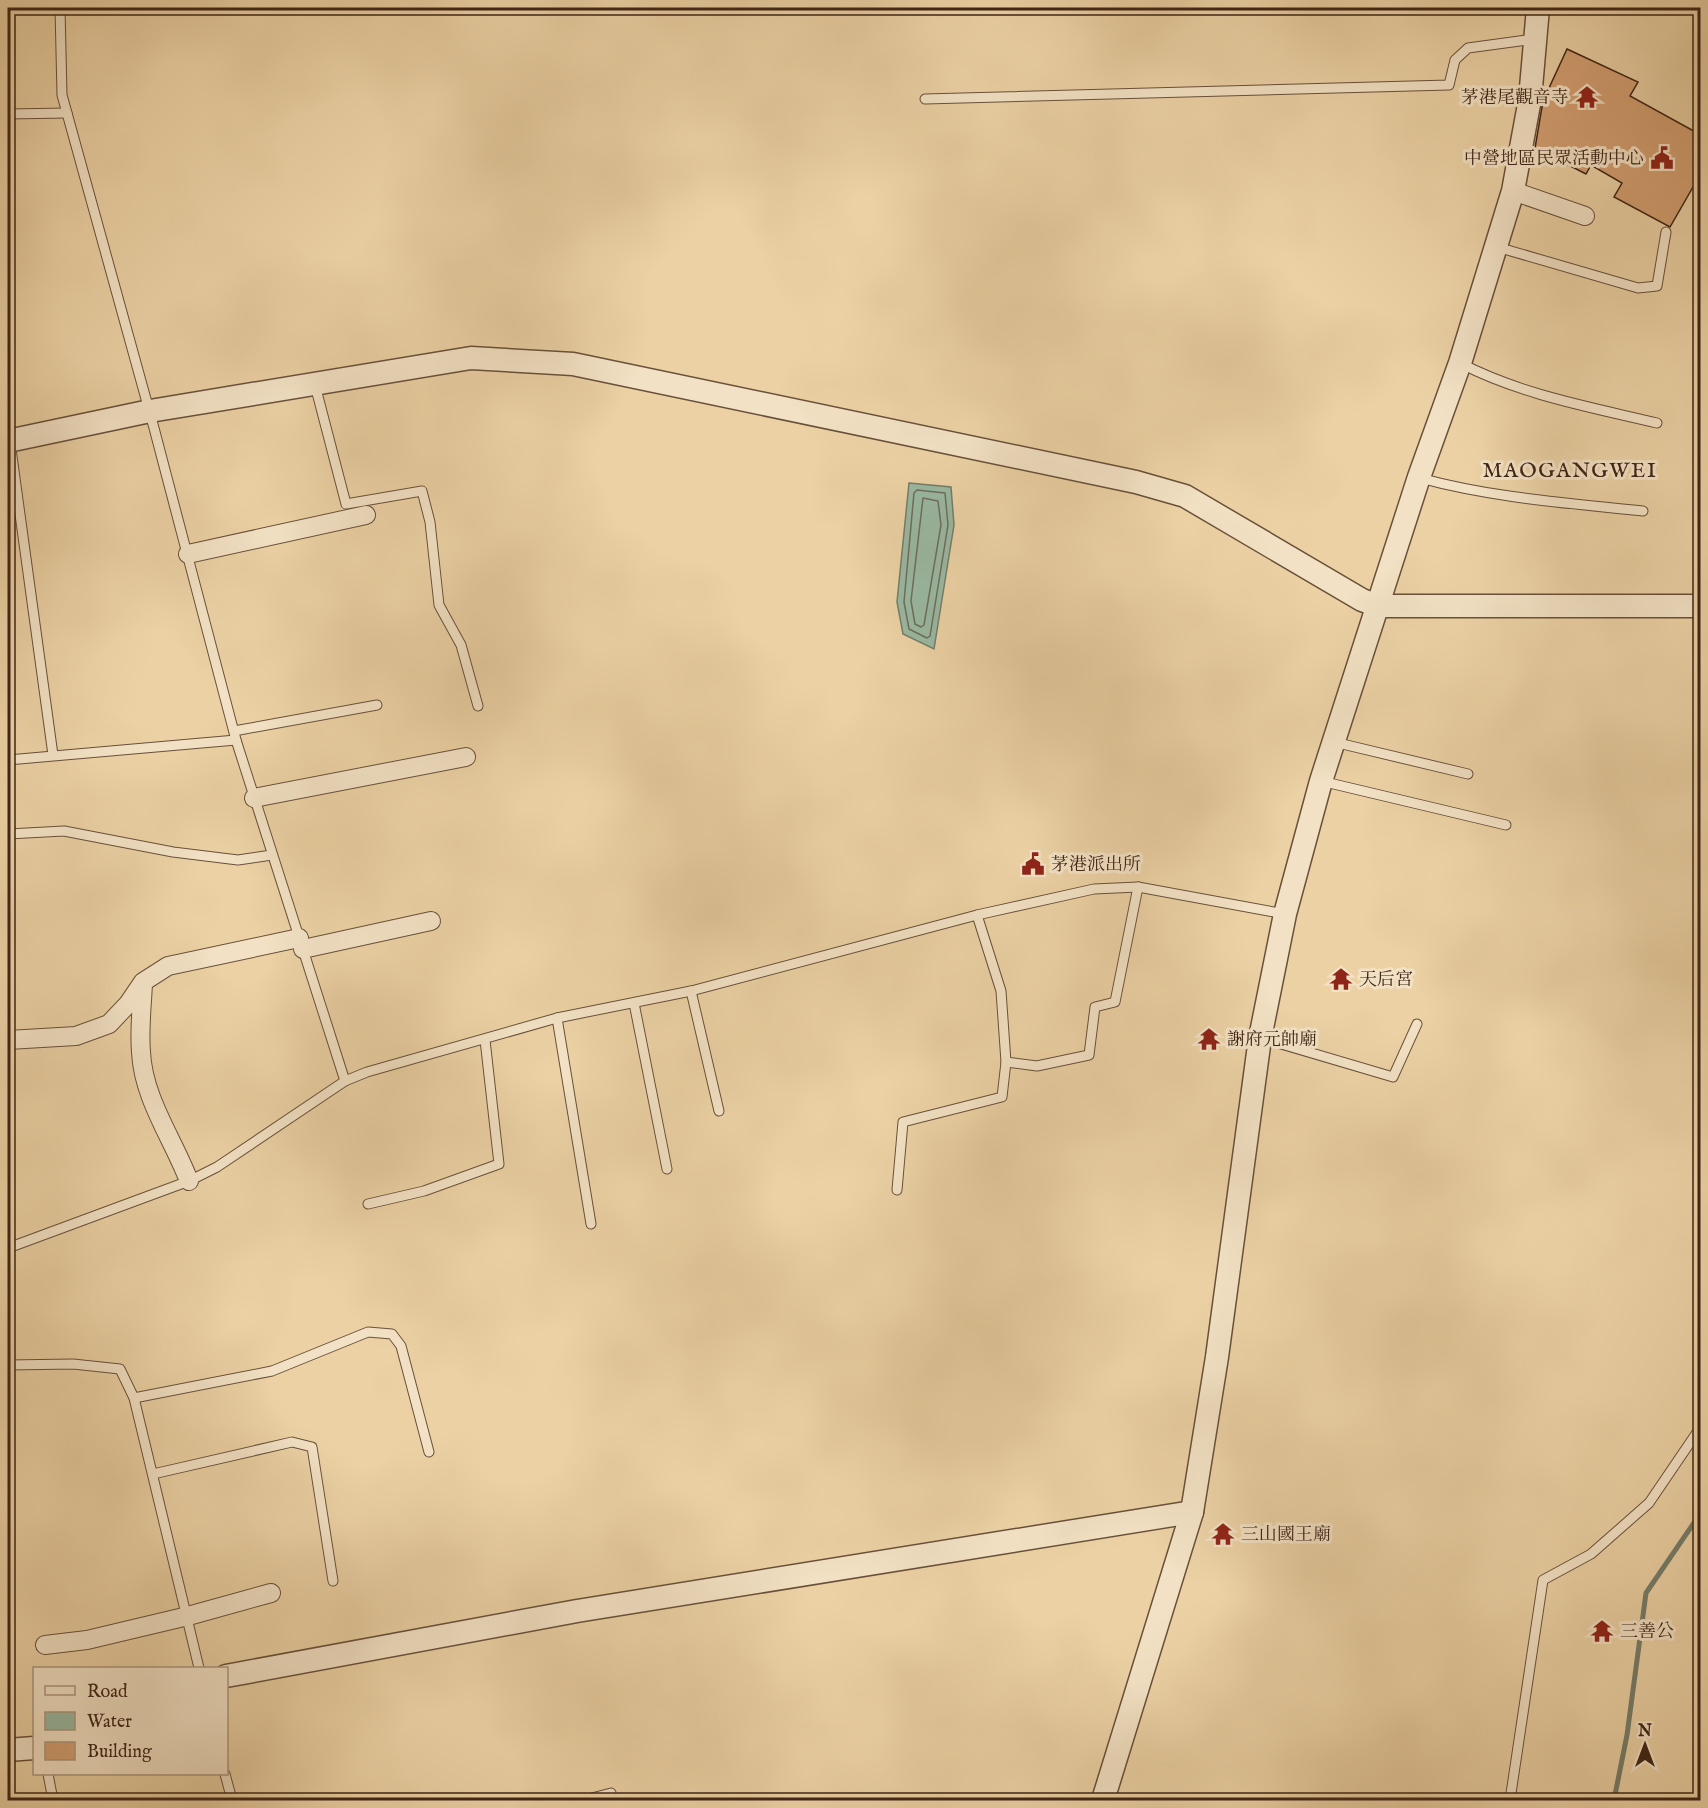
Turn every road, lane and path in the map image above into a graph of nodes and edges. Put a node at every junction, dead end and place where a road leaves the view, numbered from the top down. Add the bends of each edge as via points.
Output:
1 (60, 8) edge
2 (1538, 8) edge
3 (1534, 39) junction
4 (926, 99) dead end
5 (67, 113) junction
6 (8, 114) edge
7 (1513, 191) junction
8 (1585, 216) dead end
9 (1666, 232) dead end
10 (1497, 247) junction
11 (1460, 363) junction
12 (314, 383) junction
13 (150, 411) junction
14 (1657, 423) dead end
15 (8, 436) edge
16 (1419, 477) junction
17 (1643, 512) dead end
18 (366, 515) dead end
19 (188, 554) junction
20 (1378, 606) junction
21 (1701, 606) edge
22 (376, 705) dead end
23 (478, 706) dead end
24 (235, 736) junction
25 (1334, 742) junction
26 (53, 755) junction
27 (466, 757) dead end
28 (8, 760) edge
29 (1468, 774) dead end
30 (1320, 781) junction
31 (254, 798) junction
32 (1506, 825) dead end
33 (8, 834) edge
34 (272, 855) junction
35 (1138, 886) junction
36 (1285, 914) junction
37 (977, 915) junction
38 (431, 921) dead end
39 (301, 943) junction
40 (143, 981) junction
41 (691, 991) junction
42 (634, 1003) junction
43 (557, 1018) junction
44 (1417, 1024) dead end
45 (1260, 1038) junction
46 (8, 1040) edge
47 (485, 1040) junction
48 (1006, 1062) junction
49 (345, 1081) junction
50 (718, 1111) dead end
51 (668, 1170) dead end
52 (189, 1181) junction
53 (897, 1190) dead end
54 (368, 1204) dead end
55 (591, 1224) dead end
56 (8, 1248) edge
57 (8, 1365) edge
58 (134, 1398) junction
59 (1701, 1428) edge
60 (429, 1452) dead end
61 (153, 1474) junction
62 (1192, 1512) junction
63 (333, 1581) dead end
64 (271, 1593) dead end
65 (188, 1616) junction
66 (45, 1646) dead end
67 (199, 1667) edge
68 (228, 1676) edge
69 (33, 1748) edge
70 (8, 1750) edge
71 (48, 1775) edge
72 (226, 1775) edge
73 (611, 1793) dead end
74 (53, 1800) edge
75 (232, 1800) edge
76 (584, 1800) edge
77 (1103, 1800) edge
78 (1510, 1800) edge

1 - 5 lane
2 - 3 street
3 - 4 lane via 1468,48 1455,60 1449,85
3 - 7 street via 1530,99
5 - 6 lane
5 - 13 lane
7 - 8 street
7 - 10 street
9 - 10 lane via 1657,286 1638,288
10 - 11 street
11 - 14 lane via 1544,397
11 - 16 street
12 - 13 street
12 - 20 street via 471,358 573,364 1066,467 1185,496
12 - 23 lane via 346,504 422,491 430,522 438,605 460,645
13 - 15 street
13 - 19 lane
15 - 26 lane
16 - 17 lane via 1461,489
16 - 20 street
18 - 19 street
19 - 24 lane
20 - 21 street
20 - 25 street
22 - 24 lane
24 - 26 lane
24 - 31 lane
25 - 29 lane
25 - 30 street
26 - 28 lane
27 - 31 street
30 - 32 lane
30 - 36 street
31 - 34 lane
33 - 34 lane via 64,831 238,860
34 - 39 lane
35 - 36 lane
35 - 37 lane via 1094,889
35 - 48 lane via 1115,1002 1095,1007 1089,1055 1037,1066
36 - 45 street
37 - 41 lane
37 - 48 lane via 1001,991
38 - 39 street
39 - 40 street via 168,966
39 - 49 lane
40 - 46 street via 109,1024 76,1036
40 - 52 street via 141,1054 154,1107
41 - 42 lane
41 - 50 lane
42 - 43 lane
42 - 51 lane
43 - 47 lane
43 - 55 lane
44 - 45 lane via 1393,1077
45 - 62 street
47 - 49 lane
47 - 54 lane via 499,1164 424,1191
48 - 53 lane via 1002,1097 903,1122
49 - 52 lane via 217,1167
52 - 56 lane
57 - 58 lane via 73,1364 120,1369
58 - 60 lane via 272,1371 368,1332 392,1334 401,1346
58 - 61 lane
59 - 78 lane via 1649,1503 1591,1554 1543,1580
61 - 63 lane via 292,1442 312,1447
61 - 65 lane
62 - 68 street via 577,1611
62 - 77 street
64 - 65 street
65 - 66 street
65 - 67 lane
69 - 70 street
71 - 74 lane
72 - 75 lane
73 - 76 lane

